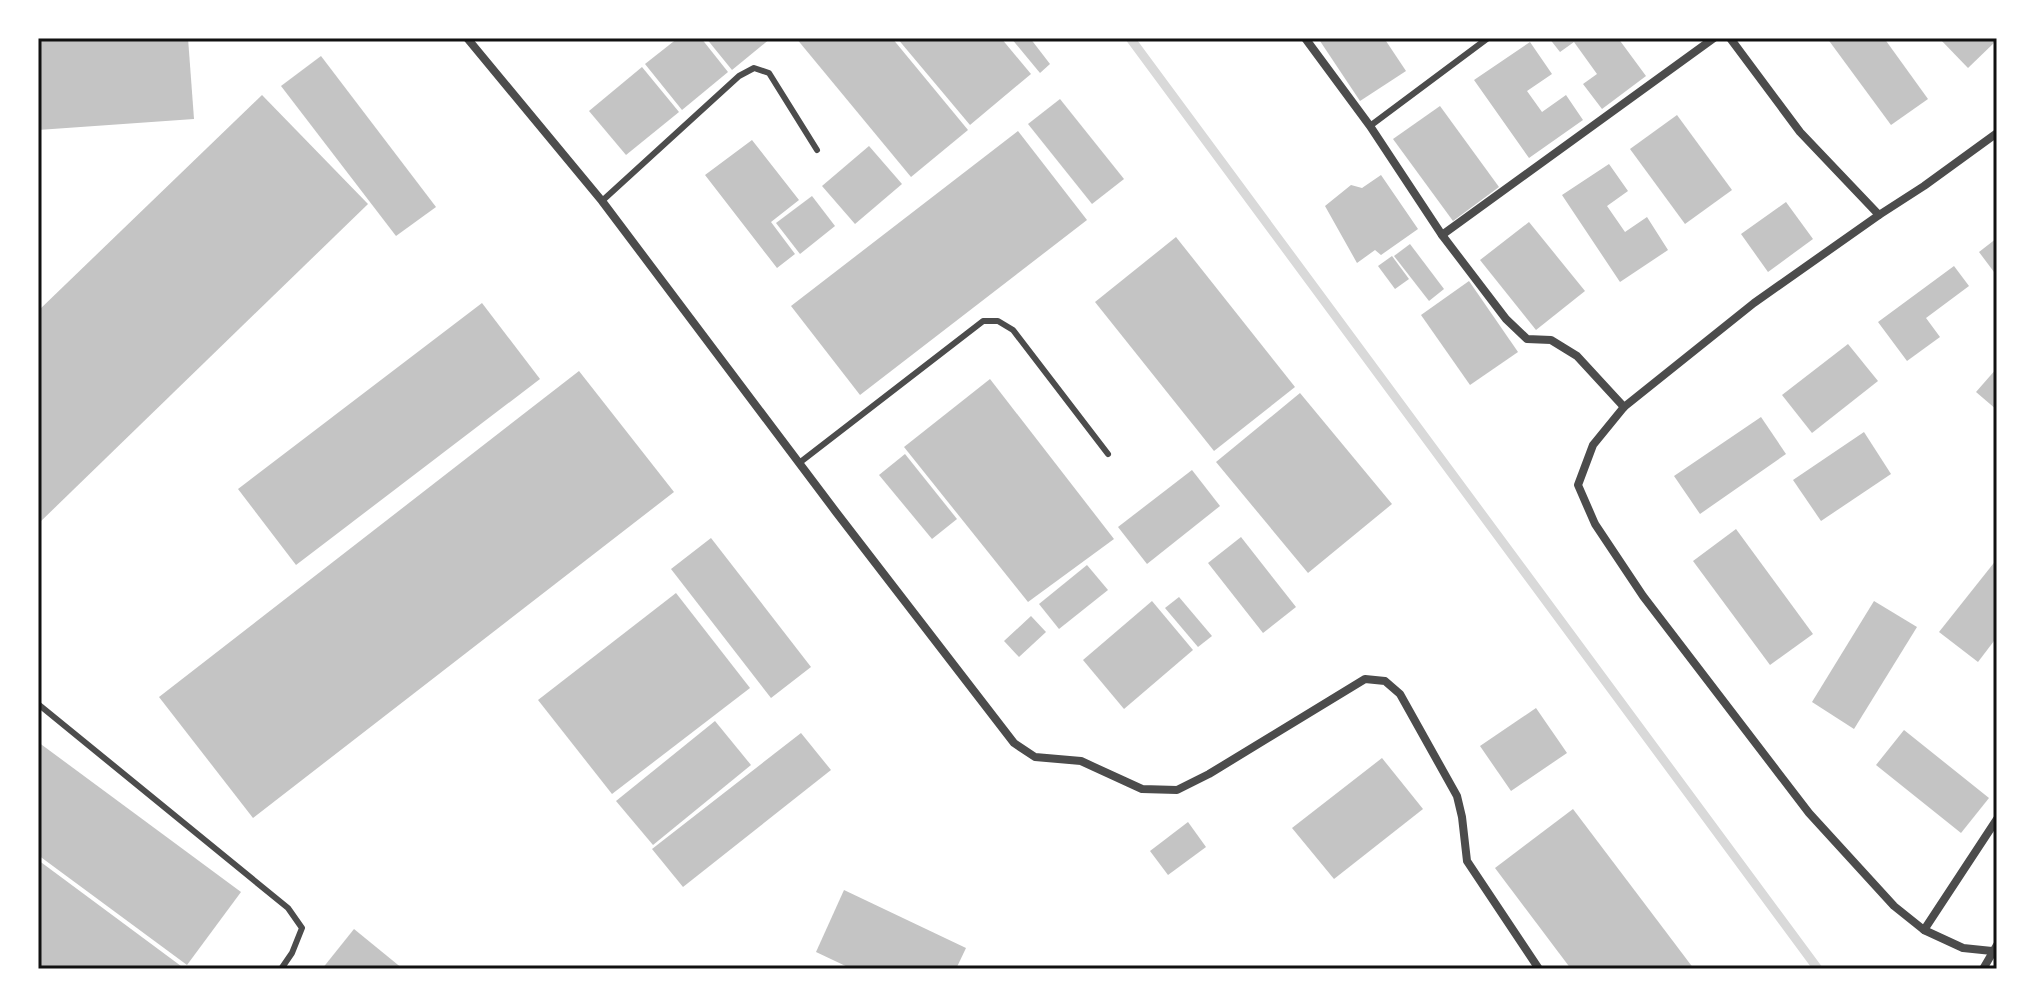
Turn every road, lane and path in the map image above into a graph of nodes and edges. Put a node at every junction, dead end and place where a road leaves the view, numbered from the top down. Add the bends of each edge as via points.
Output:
1 (467, 38) edge
2 (1305, 38) edge
3 (1488, 38) edge
4 (1714, 38) edge
5 (1730, 38) edge
6 (1370, 126) junction
7 (1997, 133) edge
8 (817, 150) dead end
9 (602, 201) junction
10 (1879, 215) junction
11 (1442, 235) junction
12 (1624, 407) junction
13 (1108, 454) dead end
14 (799, 463) junction
15 (38, 704) edge
16 (1997, 819) edge
17 (1924, 930) junction
18 (1995, 948) edge
19 (281, 969) edge
20 (1539, 969) edge
21 (1983, 969) edge

1 - 9 street
2 - 6 street
3 - 6 lane
4 - 11 street
5 - 10 street via 1800,132
6 - 11 street
7 - 10 street
8 - 9 lane via 769,73 754,68
9 - 14 street
10 - 12 street via 1754,303
11 - 12 street via 1518,333 1527,339 1551,340 1577,356
12 - 17 street via 1593,445 1578,485 1595,524 1643,596 1809,813 1894,906
13 - 14 lane via 1013,330 998,321 983,321
14 - 20 street via 1014,743 1035,757 1081,761 1142,789 1177,790 1365,679 1385,681 1400,694 1457,796 1467,861
15 - 19 lane via 288,908 302,928
16 - 17 street
17 - 18 street via 1963,948
18 - 21 street

